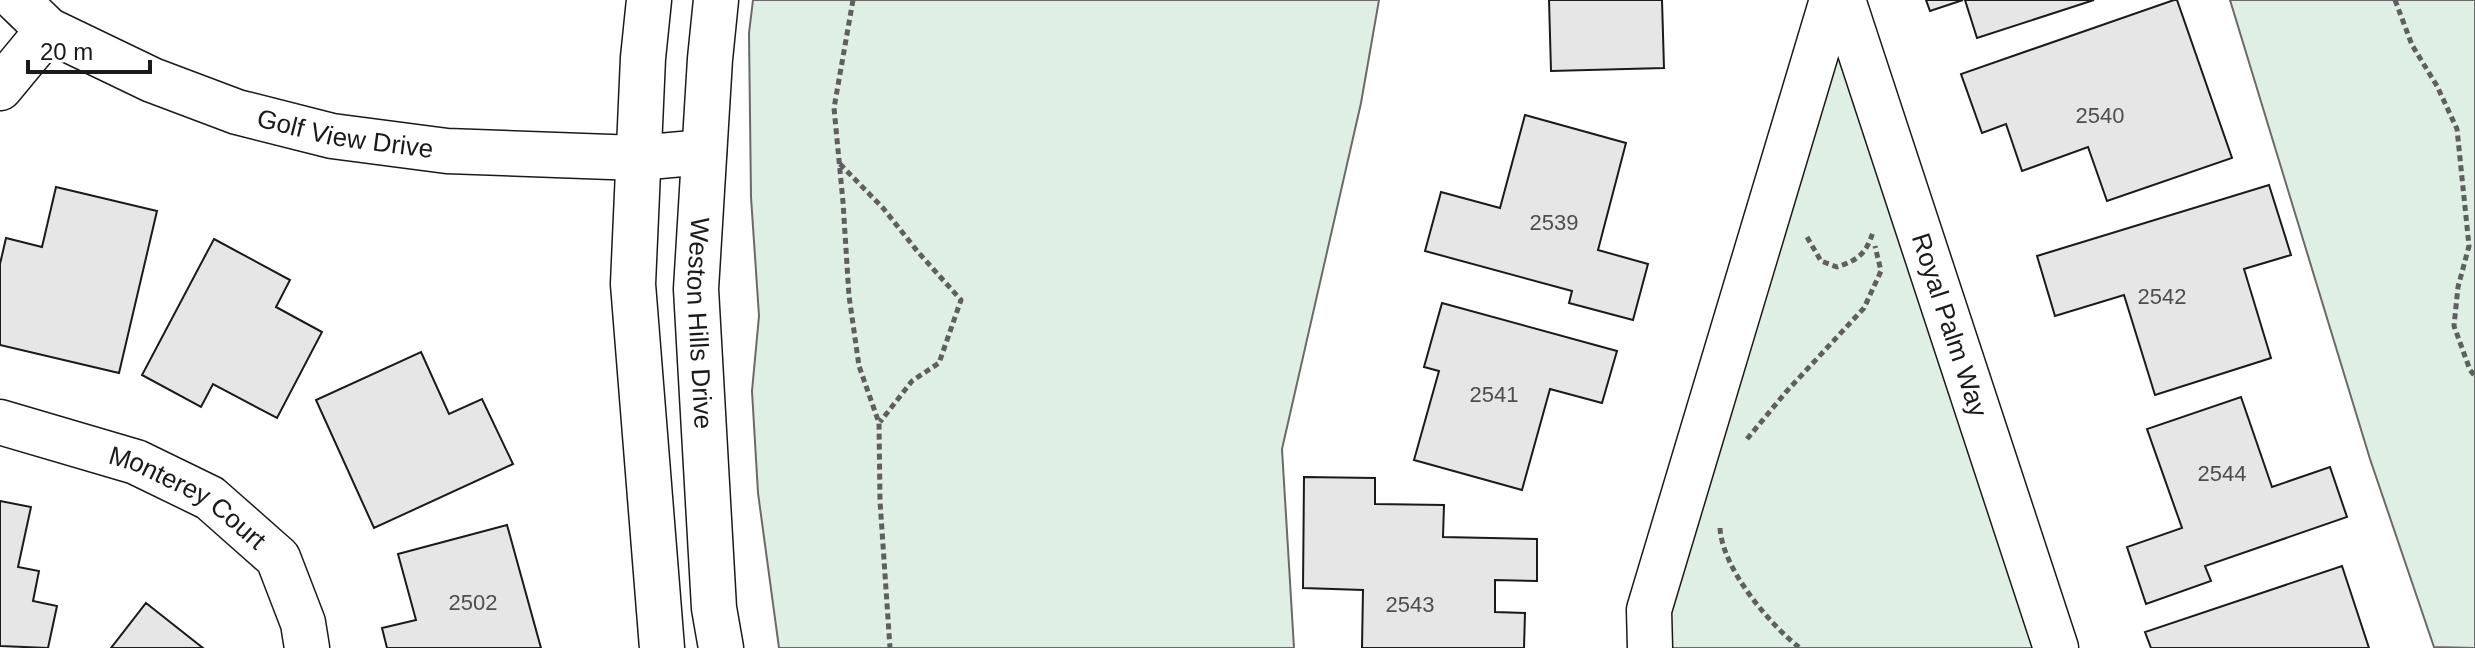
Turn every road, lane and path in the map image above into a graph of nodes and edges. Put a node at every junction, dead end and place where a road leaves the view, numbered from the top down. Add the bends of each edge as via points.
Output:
1 (17, 0) edge
2 (649, 0) edge
3 (716, 0) edge
4 (853, 0) edge
5 (1832, 0) edge
6 (1843, 0) edge
7 (2395, 0) edge
8 (48, 30) junction
9 (0, 88) edge
10 (704, 152) junction
11 (638, 158) junction
12 (839, 163) junction
13 (1869, 217) dead end
14 (1805, 226) dead end
15 (1873, 232) junction
16 (2475, 376) edge
17 (0, 422) edge
18 (879, 423) junction
19 (1745, 441) dead end
20 (1720, 526) dead end
21 (307, 648) edge
22 (662, 648) edge
23 (721, 648) edge
24 (890, 648) edge
25 (1650, 648) edge
26 (1800, 648) edge
27 (2056, 648) edge

1 - 8 street, Golf View Drive
2 - 11 street
3 - 10 street, Weston Hills Drive
4 - 12 path via 834,108
5 - 25 street via 1649,610
6 - 27 street, Royal Palm Way
7 - 16 path via 2412,45 2457,129 2469,246 2454,326
8 - 9 street
8 - 11 street, Golf View Drive via 237,112 332,136 447,151
10 - 11 street, Golf View Drive
10 - 23 street, Weston Hills Drive via 696,289 714,608
11 - 22 street via 633,284
12 - 18 path via 859,366
12 - 18 path via 961,300 939,363 912,381
13 - 15 path
14 - 15 path via 1821,261 1837,267 1867,250
15 - 19 path via 1881,271 1864,308
17 - 21 street, Monterey Court via 136,462 210,498 278,558
18 - 24 path
20 - 26 path via 1721,540 1745,588 1778,631

